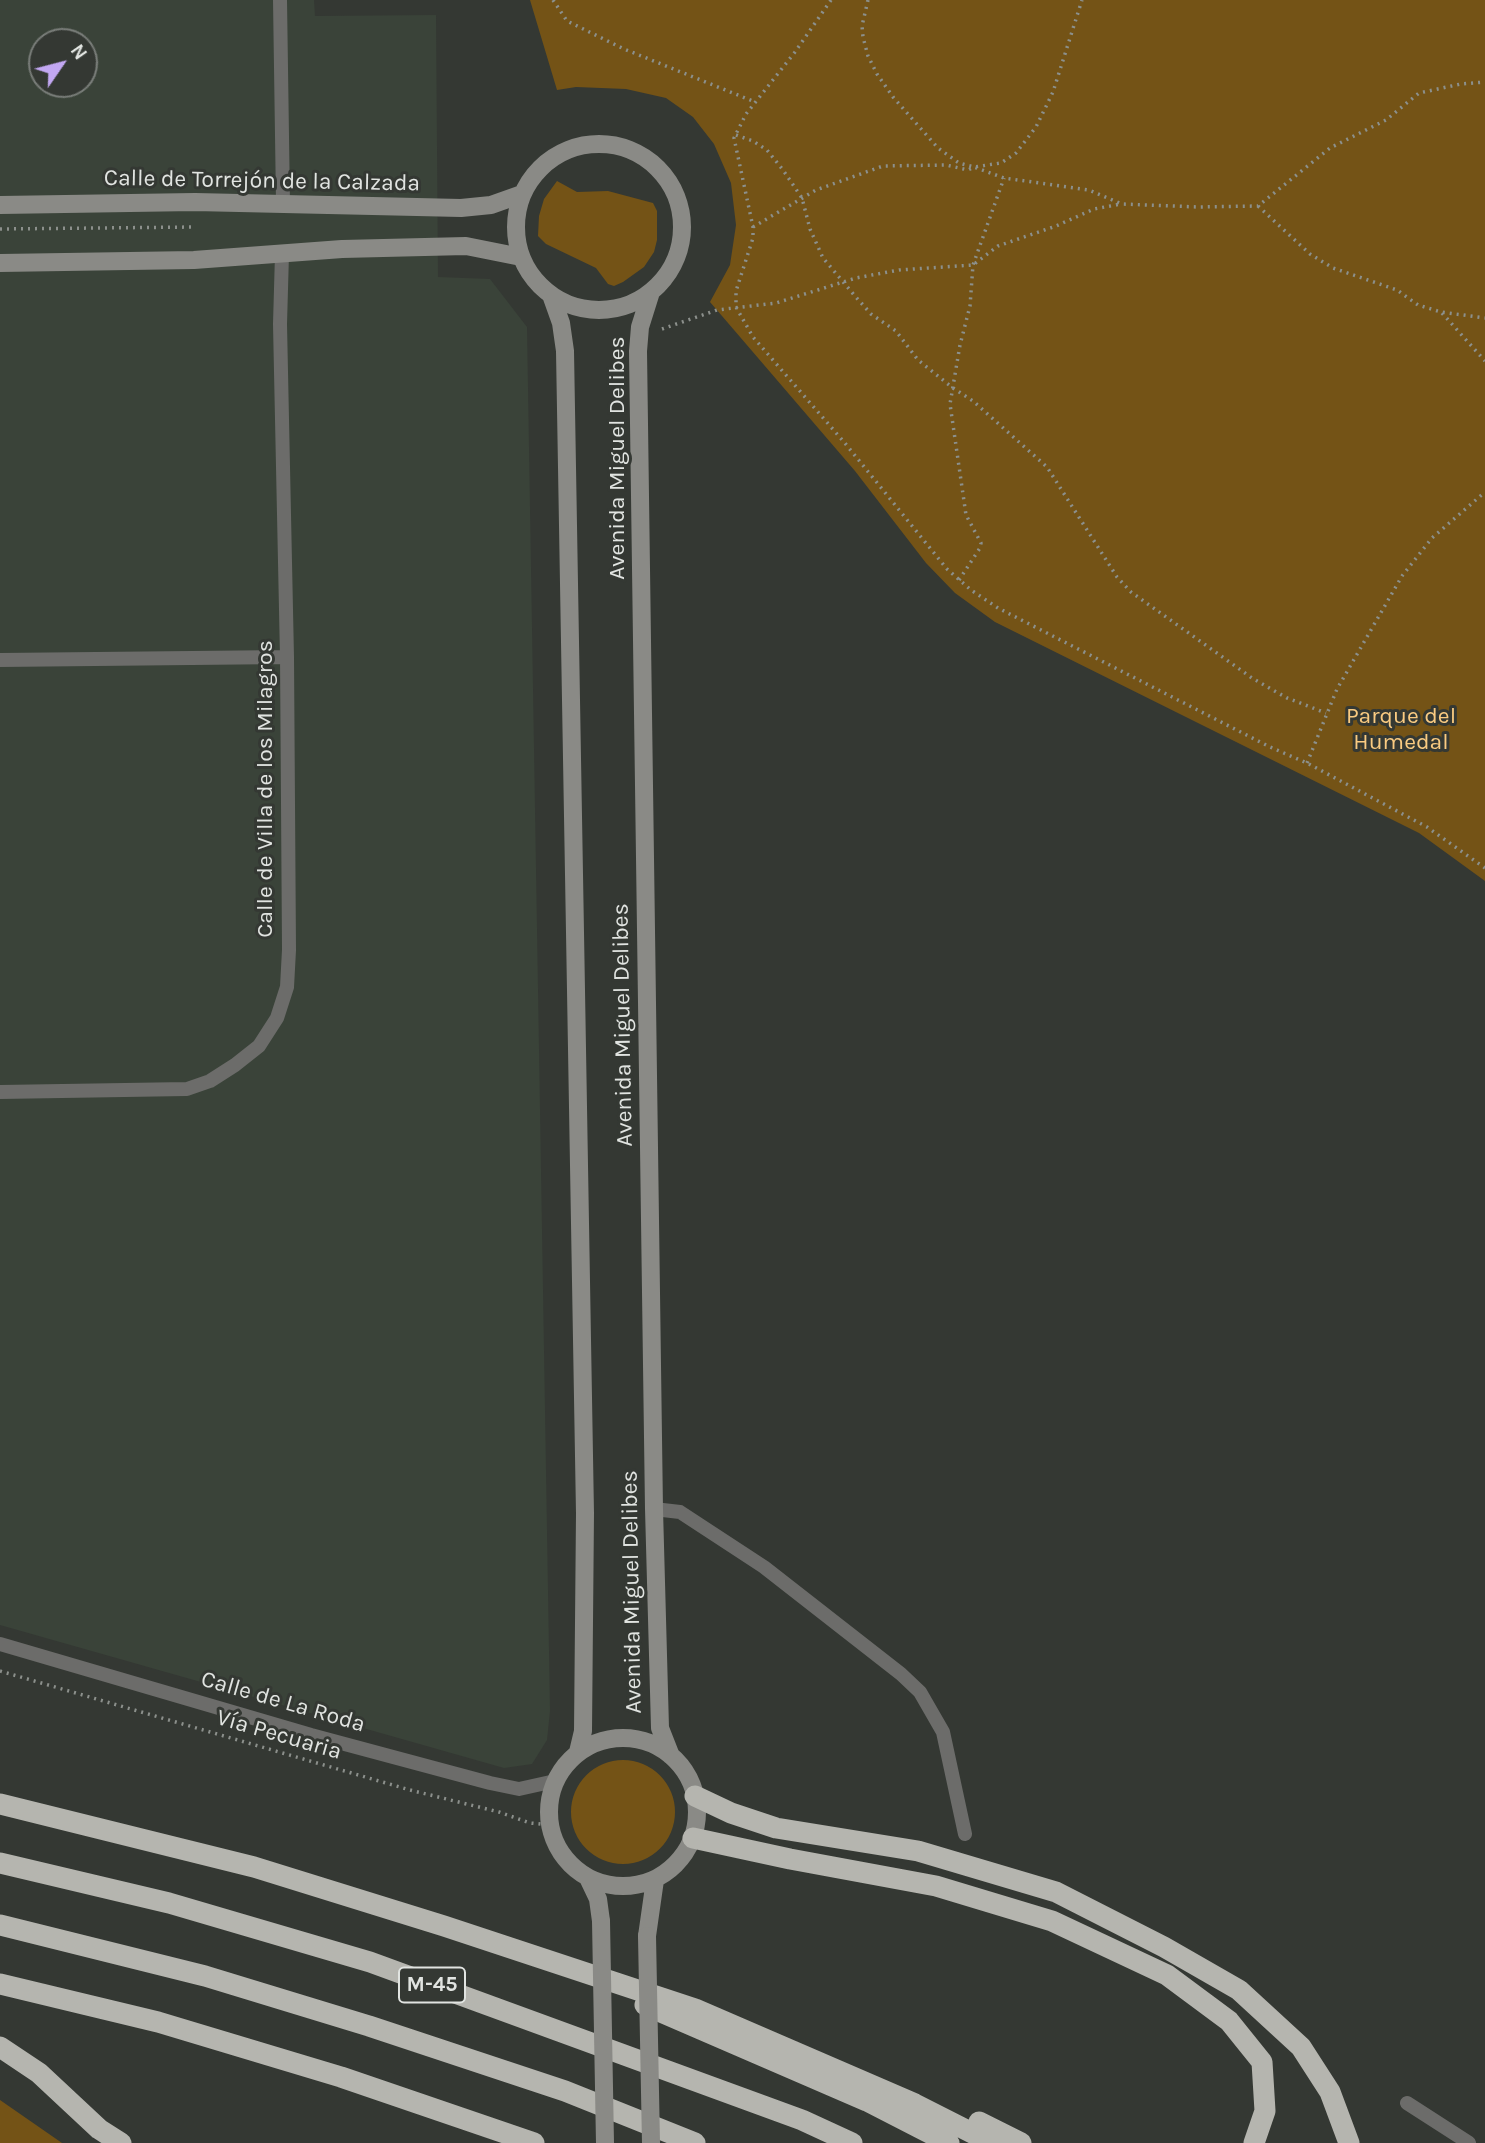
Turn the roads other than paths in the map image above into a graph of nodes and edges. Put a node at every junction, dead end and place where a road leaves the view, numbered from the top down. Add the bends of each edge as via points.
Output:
1 (280, 0) edge
2 (522, 194) junction
3 (283, 203) junction
4 (0, 205) edge
5 (282, 254) junction
6 (521, 257) junction
7 (0, 263) edge
8 (651, 292) junction
9 (551, 295) junction
10 (287, 657) junction
11 (0, 660) edge
12 (0, 1091) edge
13 (654, 1509) junction
14 (0, 1644) edge
15 (578, 1752) junction
16 (671, 1756) junction
17 (555, 1781) junction
18 (695, 1796) junction
19 (0, 1804) edge
20 (965, 1834) dead end
21 (693, 1838) junction
22 (0, 1863) edge
23 (589, 1878) junction
24 (656, 1880) junction
25 (0, 1925) edge
26 (529, 1954) junction
27 (0, 1984) edge
28 (0, 2047) edge
29 (1407, 2103) dead end
30 (915, 2104) junction
31 (121, 2143) edge
32 (534, 2143) edge
33 (606, 2143) edge
34 (651, 2143) edge
35 (695, 2143) edge
36 (852, 2143) edge
37 (949, 2143) edge
38 (992, 2143) edge
39 (1021, 2143) edge
40 (1254, 2143) edge
41 (1349, 2143) edge
42 (1469, 2143) edge

1 - 3 street
2 - 3 main road, Calle de Torrejón de la Calzada via 491,205 461,208
2 - 6 main road via 516,226
2 - 8 main road via 536,171 558,154 584,144 611,144 638,153 660,169 675,192 682,219 680,247 669,272
3 - 4 main road, Calle de Torrejón de la Calzada
5 - 6 main road via 466,246
5 - 7 main road
5 - 10 street, Calle de Villa de los Milagros
6 - 9 main road
8 - 9 main road via 612,309 591,310
8 - 13 main road, Avenida Miguel Delibes via 638,351
9 - 15 main road, Avenida Miguel Delibes via 561,323 566,379 585,1513 583,1731
10 - 11 street
10 - 12 street, Calle de Villa de los Milagros via 287,987 277,1018 259,1046 210,1081 187,1089
13 - 16 main road, Avenida Miguel Delibes via 660,1728
13 - 20 street via 680,1512 764,1567 920,1692 943,1732
14 - 17 street, Calle de La Roda via 490,1783 519,1789
15 - 16 main road via 615,1738 655,1745
15 - 17 main road
16 - 18 main road via 687,1774
17 - 23 main road via 549,1802 557,1847 570,1865
18 - 21 main road
18 - 41 highway via 776,1828 918,1851 1056,1892 1164,1947 1239,1990 1301,2047 1330,2092
19 - 26 highway via 254,1867
21 - 24 main road via 685,1855
21 - 40 highway via 936,1886 1052,1921 1167,1975 1229,2021 1262,2062 1265,2111
22 - 36 highway, M-45 via 169,1903 370,1962 802,2120
23 - 24 main road via 622,1887
23 - 33 main road, bridge via 601,1921
24 - 34 main road, bridge via 647,1936
25 - 35 highway, M-45 via 205,1976 369,2026 565,2091
26 - 30 highway via 695,2008
26 - 37 highway via 867,2101
27 - 32 highway via 171,2026 341,2077
28 - 31 highway via 39,2073 99,2129
29 - 42 street
30 - 38 highway
30 - 39 highway via 945,2106

